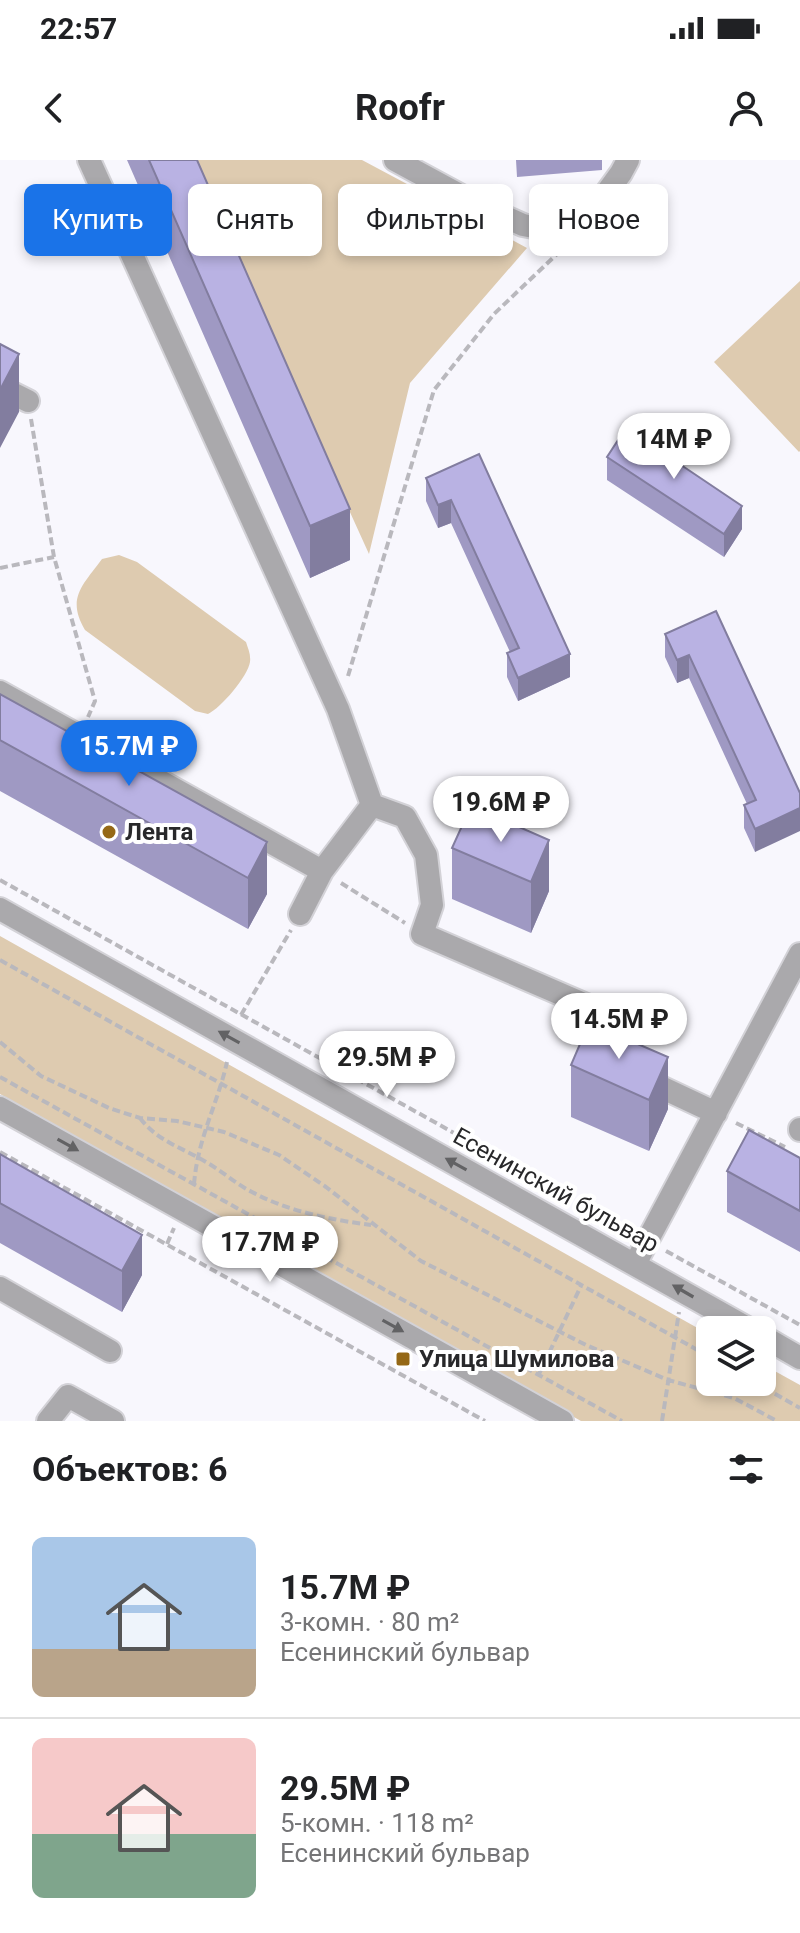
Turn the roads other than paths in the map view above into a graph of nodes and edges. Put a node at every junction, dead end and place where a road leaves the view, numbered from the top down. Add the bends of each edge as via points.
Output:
1 (89, 160) edge
2 (395, 160) edge
3 (628, 160) edge
4 (0, 387) edge
5 (28, 401) road end
6 (0, 692) edge
7 (372, 805) junction
8 (322, 871) junction
9 (0, 909) edge
10 (300, 914) road end
11 (800, 954) edge
12 (0, 1108) edge
13 (716, 1113) junction
14 (635, 1264) junction
15 (0, 1288) edge
16 (726, 1316) edge
17 (776, 1344) edge
18 (110, 1351) dead end
19 (800, 1358) edge
20 (551, 1418) edge
21 (48, 1421) edge
22 (113, 1421) edge

1 - 7 street via 338,709
2 - 3 street via 523,225 576,235
4 - 5 street
6 - 8 street
7 - 8 street
7 - 13 street via 405,817 426,855 432,905 422,934 593,1008 648,1081
8 - 10 street
14 -> 9 street, Есенинский бульвар
11 - 13 street
12 -> 20 street
13 - 14 street
16 -> 14 street, Есенинский бульвар
15 - 18 street
17 - 19 street
21 - 22 street via 68,1396

